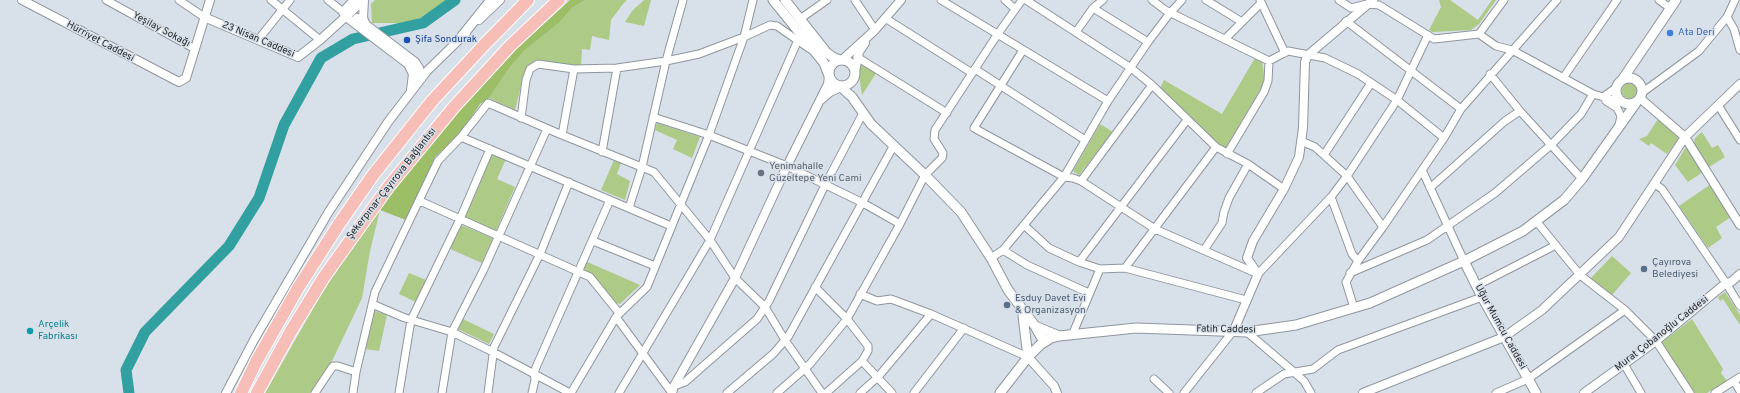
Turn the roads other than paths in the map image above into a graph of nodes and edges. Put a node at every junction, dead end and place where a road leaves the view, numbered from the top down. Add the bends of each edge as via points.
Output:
1 (22, 0) edge
2 (106, 0) edge
3 (179, 0) edge
4 (210, 0) edge
5 (272, 0) edge
6 (290, 0) edge
7 (328, 0) edge
8 (354, 0) edge
9 (364, 0) edge
10 (490, 0) edge
11 (500, 0) edge
12 (528, 0) edge
13 (559, 0) edge
14 (683, 0) edge
15 (753, 0) edge
16 (773, 0) edge
17 (785, 0) edge
18 (827, 0) edge
19 (855, 0) edge
20 (901, 0) edge
21 (941, 0) edge
22 (1005, 0) edge
23 (1022, 0) edge
24 (1026, 0) edge
25 (1103, 0) edge
26 (1152, 0) edge
27 (1182, 0) edge
28 (1206, 0) edge
29 (1339, 0) edge
30 (1504, 0) edge
31 (1557, 0) edge
32 (1617, 0) edge
33 (1659, 0) edge
34 (1735, 0) edge
35 (1260, 1) edge
36 (1370, 2) edge
37 (1673, 4) edge
38 (1093, 8) junction
39 (282, 9) junction
40 (1015, 9) junction
41 (1170, 13) junction
42 (346, 14) junction
43 (204, 17) junction
44 (1727, 17) junction
45 (885, 18) junction
46 (800, 19) junction
47 (1346, 21) junction
48 (1242, 22) junction
49 (365, 28) junction
50 (875, 30) junction
51 (1076, 32) junction
52 (997, 34) junction
53 (1480, 34) junction
54 (1428, 35) junction
55 (462, 36) junction
56 (744, 37) junction
57 (1225, 39) junction
58 (258, 40) junction
59 (320, 40) junction
60 (798, 40) junction
61 (1148, 42) junction
62 (387, 45) junction
63 (195, 48) junction
64 (1023, 50) junction
65 (1512, 50) junction
66 (1740, 50) edge
67 (1285, 53) junction
68 (1308, 54) junction
69 (819, 56) junction
70 (857, 57) junction
71 (842, 60) junction
72 (436, 61) junction
73 (666, 61) junction
74 (1269, 61) junction
75 (408, 64) junction
76 (1633, 64) junction
77 (419, 68) junction
78 (617, 68) junction
79 (1131, 68) junction
80 (574, 69) junction
81 (973, 71) junction
82 (1411, 71) junction
83 (856, 72) junction
84 (1490, 74) junction
85 (829, 76) junction
86 (1563, 78) junction
87 (421, 79) junction
88 (1634, 79) junction
89 (1371, 83) junction
90 (1619, 83) junction
91 (1740, 84) edge
92 (1152, 85) junction
93 (1001, 86) junction
94 (841, 87) junction
95 (410, 93) junction
96 (1593, 94) junction
97 (1602, 97) junction
98 (1640, 98) junction
99 (1398, 100) junction
100 (820, 101) junction
101 (1108, 101) junction
102 (1623, 103) junction
103 (1718, 105) junction
104 (1461, 108) junction
105 (1520, 111) junction
106 (863, 112) junction
107 (947, 112) junction
108 (653, 117) junction
109 (521, 118) junction
110 (1187, 120) junction
111 (1619, 127) junction
112 (547, 129) junction
113 (562, 135) junction
114 (709, 135) junction
115 (461, 137) junction
116 (1685, 137) junction
117 (1444, 138) junction
118 (1085, 140) junction
119 (1740, 140) edge
120 (1301, 141) junction
121 (894, 145) junction
122 (1550, 145) junction
123 (1216, 147) junction
124 (490, 149) junction
125 (748, 150) junction
126 (602, 152) junction
127 (1226, 154) junction
128 (1324, 155) junction
129 (1248, 164) junction
130 (530, 166) junction
131 (787, 166) junction
132 (642, 167) junction
133 (1422, 170) junction
134 (925, 174) junction
135 (1347, 176) junction
136 (1064, 177) junction
137 (1582, 179) junction
138 (1081, 181) junction
139 (569, 182) junction
140 (1655, 184) junction
141 (825, 185) junction
142 (1430, 188) junction
143 (1284, 189) junction
144 (1331, 197) junction
145 (610, 200) junction
146 (420, 201) junction
147 (863, 203) junction
148 (682, 204) junction
149 (1120, 207) junction
150 (629, 208) junction
151 (460, 219) junction
152 (1537, 222) junction
153 (900, 224) junction
154 (1024, 225) junction
155 (1740, 225) edge
156 (671, 226) junction
157 (1383, 226) junction
158 (1448, 226) junction
159 (1155, 229) junction
160 (498, 235) junction
161 (710, 240) junction
162 (593, 241) junction
163 (1556, 245) junction
164 (1003, 250) junction
165 (1204, 250) junction
166 (540, 254) junction
167 (991, 258) junction
168 (1358, 261) junction
169 (1464, 261) junction
170 (1079, 262) junction
171 (655, 266) junction
172 (1125, 268) junction
173 (1100, 269) junction
174 (579, 272) junction
175 (1350, 273) junction
176 (1258, 274) junction
177 (1740, 274) edge
178 (1580, 275) junction
179 (735, 278) junction
180 (1726, 283) junction
181 (1476, 286) junction
182 (815, 288) junction
183 (1089, 293) junction
184 (860, 294) junction
185 (1482, 297) junction
186 (1246, 300) junction
187 (372, 304) junction
188 (1019, 304) junction
189 (1740, 306) edge
190 (765, 307) junction
191 (1354, 308) junction
192 (1625, 310) junction
193 (931, 314) junction
194 (617, 315) junction
195 (1023, 316) junction
196 (847, 319) junction
197 (412, 320) junction
198 (1035, 326) junction
199 (964, 328) junction
200 (1234, 330) junction
201 (452, 332) junction
202 (1247, 332) junction
203 (1073, 333) junction
204 (1059, 336) junction
205 (1504, 337) junction
206 (785, 340) junction
207 (1656, 341) junction
208 (1042, 343) junction
209 (492, 352) junction
210 (643, 354) junction
211 (1028, 357) junction
212 (862, 361) junction
213 (1624, 364) junction
214 (805, 368) junction
215 (356, 372) junction
216 (1296, 373) junction
217 (534, 374) junction
218 (878, 377) junction
219 (1154, 379) dead end
220 (1528, 379) junction
221 (1737, 379) edge
222 (673, 391) edge
223 (1054, 391) edge
224 (1740, 391) edge
225 (226, 393) edge
226 (241, 393) edge
227 (257, 393) edge
228 (315, 393) edge
229 (353, 393) edge
230 (398, 393) edge
231 (442, 393) edge
232 (488, 393) edge
233 (532, 393) edge
234 (570, 393) edge
235 (619, 393) edge
236 (727, 393) edge
237 (777, 393) edge
238 (822, 393) edge
239 (826, 393) edge
240 (860, 393) edge
241 (892, 393) edge
242 (914, 393) edge
243 (1000, 393) edge
244 (1169, 393) edge
245 (1184, 393) edge
246 (1256, 393) edge
247 (1311, 393) edge
248 (1363, 393) edge
249 (1496, 393) edge
250 (1536, 393) edge
251 (1585, 393) edge
252 (1641, 393) edge
253 (1690, 393) edge
254 (1714, 393) edge

1 - 63 street, Hürriyet Caddesi via 179,82 186,78
2 - 63 street, Yeşilay Sokağı
3 - 43 street
4 - 43 street
5 - 39 street
6 - 39 street
7 - 42 street
8 - 42 street, 23 Nisan Caddesi
9 - 42 street, 23 Nisan Caddesi
9 - 49 street, 23 Nisan Caddesi
10 - 55 main road
11 - 55 street
12 - 226 highway, Şekerpınar-Çayırova Bağlantısı via 432,101 373,175 298,288
13 - 227 highway, Şekerpınar-Çayırova Bağlantısı via 510,46 454,106 369,211 324,277
14 - 73 street
15 - 56 street
16 - 69 main road
17 - 46 main road
18 - 46 street
19 - 50 street
20 - 45 street
21 - 52 street
22 - 40 street
23 - 40 street
24 - 51 street
25 - 38 street
26 - 41 street
27 - 41 street
28 - 48 street
29 - 36 street via 1351,8
30 - 53 street
31 - 65 street
32 - 86 street
33 - 37 street
34 - 44 street
35 - 48 street
35 - 67 street
36 - 47 street
36 - 54 street
37 - 76 main road
38 - 51 street
38 - 61 street
39 - 58 street
39 - 59 street
40 - 52 street
41 - 57 street
41 - 61 street
42 - 49 street
42 - 59 street, 23 Nisan Caddesi
43 - 58 street, 23 Nisan Caddesi
43 - 63 street
44 - 66 street via 1734,29
44 - 98 street via 1699,51
45 - 50 street
45 - 81 street
46 - 71 main road via 827,53
47 - 68 street
47 - 82 street
48 - 57 street
49 - 62 street
50 - 70 street
50 - 71 street
51 - 79 street
52 - 64 street
52 - 81 street
53 - 54 street via 1434,39
53 - 65 street via 1496,46
54 - 82 street
55 - 72 street
56 - 60 street via 770,25 777,26
56 - 73 street via 699,54
56 - 114 street
57 - 74 street
58 - 59 street, 23 Nisan Caddesi via 298,57
60 - 69 street
60 - 125 street
61 - 79 street
62 - 75 street
62 - 77 street via 415,62
64 - 93 street
64 - 101 street
65 - 84 street
65 - 86 street
67 - 68 street via 1288,51
67 - 74 street
68 - 89 street via 1325,58
68 - 120 street via 1305,62
69 - 85 main road
70 - 83 street
70 - 107 street
71 - 83 main road via 851,63
71 - 85 main road via 832,66
72 - 77 street
72 - 87 street
73 - 78 street
73 - 108 street
74 - 127 street via 1268,81 1264,92
75 - 77 street
75 - 95 street via 413,74
76 - 88 main road
76 - 90 main road
77 - 87 street
78 - 80 street
78 - 126 street
79 - 92 street
79 - 101 street
80 - 109 street via 538,64 530,69
80 - 113 street
81 - 93 street
81 - 107 street
82 - 99 street
82 - 104 street
83 - 94 main road via 851,84
83 - 106 main road via 858,98
84 - 104 street
84 - 105 street
85 - 94 main road via 833,83
85 - 100 street
86 - 96 street
87 - 95 street
88 - 90 main road via 1626,78
88 - 98 main road via 1641,84
89 - 99 street
89 - 128 street
90 - 97 street
90 - 102 main road via 1616,95
91 - 103 street
92 - 110 street
92 - 138 street
93 - 118 street
93 - 136 street via 974,128
94 - 100 street
94 - 106 main road
95 - 225 street via 328,213
96 - 97 street
96 - 122 street via 1581,114
97 - 102 street
97 - 111 street via 1617,108 1621,116
98 - 102 main road
98 - 111 main road, Fatih Caddesi
98 - 116 street
99 - 117 street
99 - 135 street
100 - 131 street
101 - 118 street
102 - 111 main road
103 - 116 street
103 - 119 street
104 - 117 street
105 - 122 street
105 - 142 street
106 - 121 main road via 871,124
106 - 141 street
107 - 134 street via 936,130 934,139 943,153 942,158
108 - 114 street
108 - 132 street
109 - 112 street
109 - 115 street via 488,103
110 - 123 street
110 - 149 street
111 - 137 main road, Fatih Caddesi
112 - 113 street
112 - 130 street
113 - 126 street
114 - 125 street
114 - 148 street
115 - 124 street
115 - 146 street via 438,161
116 - 140 street
116 - 155 street
117 - 133 street
118 - 136 street
120 - 128 street via 1315,147
120 - 143 street via 1299,158
121 - 134 main road
121 - 147 street
122 - 137 street
122 - 158 street via 1495,193
123 - 127 street
123 - 159 street
124 - 130 street
124 - 151 street
125 - 131 street
125 - 161 street
126 - 132 street
127 - 129 street
128 - 135 street
129 - 143 street
129 - 165 street via 1229,198 1222,223
130 - 139 street
130 - 160 street
131 - 141 street
131 - 179 street
132 - 148 street via 654,172
132 - 150 street
133 - 142 street
133 - 157 street
134 - 153 street
134 - 167 main road via 961,212
135 - 144 street
135 - 157 street
136 - 138 street
136 - 154 street
137 - 152 main road, Fatih Caddesi via 1564,200
138 - 149 street
139 - 145 street
139 - 166 street
140 - 178 street via 1619,237
140 - 180 street via 1662,189
141 - 147 street
141 - 190 street
142 - 158 street
143 - 176 street via 1253,241 1247,258
144 - 168 street via 1352,254
144 - 176 street
145 - 150 street
145 - 162 street
146 - 151 street
146 - 187 street via 375,292
147 - 153 street
147 - 182 street
148 - 156 street
148 - 161 street
149 - 159 street
149 - 170 street
150 - 156 street
151 - 160 street
151 - 197 street
152 - 163 street
152 - 169 main road, Fatih Caddesi
153 - 184 street
154 - 164 street
154 - 170 street via 1049,248
156 - 171 street
157 - 168 street
158 - 169 street
158 - 175 street via 1427,240
159 - 165 street
159 - 172 street
160 - 166 street
160 - 201 street
161 - 179 street
161 - 210 street
162 - 171 street
162 - 174 street
163 - 178 street
163 - 181 street
164 - 167 street
164 - 183 street via 1027,265
165 - 176 street
166 - 174 street
166 - 209 street
167 - 188 main road via 1008,290
168 - 175 street
169 - 181 main road, Uğur Mumcu Caddesi
169 - 191 main road, Fatih Caddesi
170 - 173 street
171 - 194 street via 646,287
172 - 173 street
172 - 186 street
173 - 183 street
174 - 194 street via 590,277
174 - 217 street
175 - 191 street via 1346,282
176 - 186 street
177 - 180 street, Murat Çobanoğlu Caddesi
178 - 192 street
178 - 205 street via 1542,310
179 - 190 street
179 - 222 street
180 - 189 street
180 - 207 street, Murat Çobanoğlu Caddesi
181 - 185 main road, Uğur Mumcu Caddesi
182 - 196 street
182 - 206 street
183 - 203 street
184 - 193 street via 877,301 891,299
184 - 196 street
185 - 205 main road, Uğur Mumcu Caddesi
185 - 216 street via 1338,350 1313,369
186 - 200 street
187 - 197 street
187 - 215 street
188 - 195 main road
188 - 198 main road
190 - 206 street
190 - 222 street via 757,319
191 - 202 main road, Fatih Caddesi via 1296,325
192 - 207 street
192 - 220 street
193 - 199 street
193 - 218 street
194 - 210 street
194 - 234 street
195 - 208 main road
195 - 211 main road
196 - 212 street via 868,346
196 - 214 street
197 - 201 street
197 - 230 street
198 - 204 main road
198 - 208 main road
199 - 211 street
199 - 242 street
200 - 202 main road, Fatih Caddesi
200 - 203 main road, Fatih Caddesi via 1136,328
200 - 245 street
201 - 209 street
201 - 231 street
202 - 216 street
203 - 204 main road, Fatih Caddesi
204 - 208 main road, Fatih Caddesi
205 - 220 main road, Uğur Mumcu Caddesi
205 - 248 street
206 - 214 street
206 - 236 street via 773,354
207 - 213 street, Murat Çobanoğlu Caddesi
207 - 253 street
208 - 211 main road, Fatih Caddesi
209 - 217 street
209 - 232 street
210 - 222 street
210 - 235 street
211 - 223 street
211 - 243 main road, Fatih Caddesi
212 - 218 street
212 - 239 street
213 - 251 street, Murat Çobanoğlu Caddesi
213 - 252 street
214 - 237 street
214 - 238 street
215 - 228 street via 333,366
215 - 229 street
216 - 246 street via 1284,374
216 - 247 street
217 - 233 street
217 - 234 street
218 - 240 street
218 - 241 street
219 - 244 street
220 - 249 street
220 - 250 main road, Uğur Mumcu Caddesi
221 - 224 street
221 - 254 street

